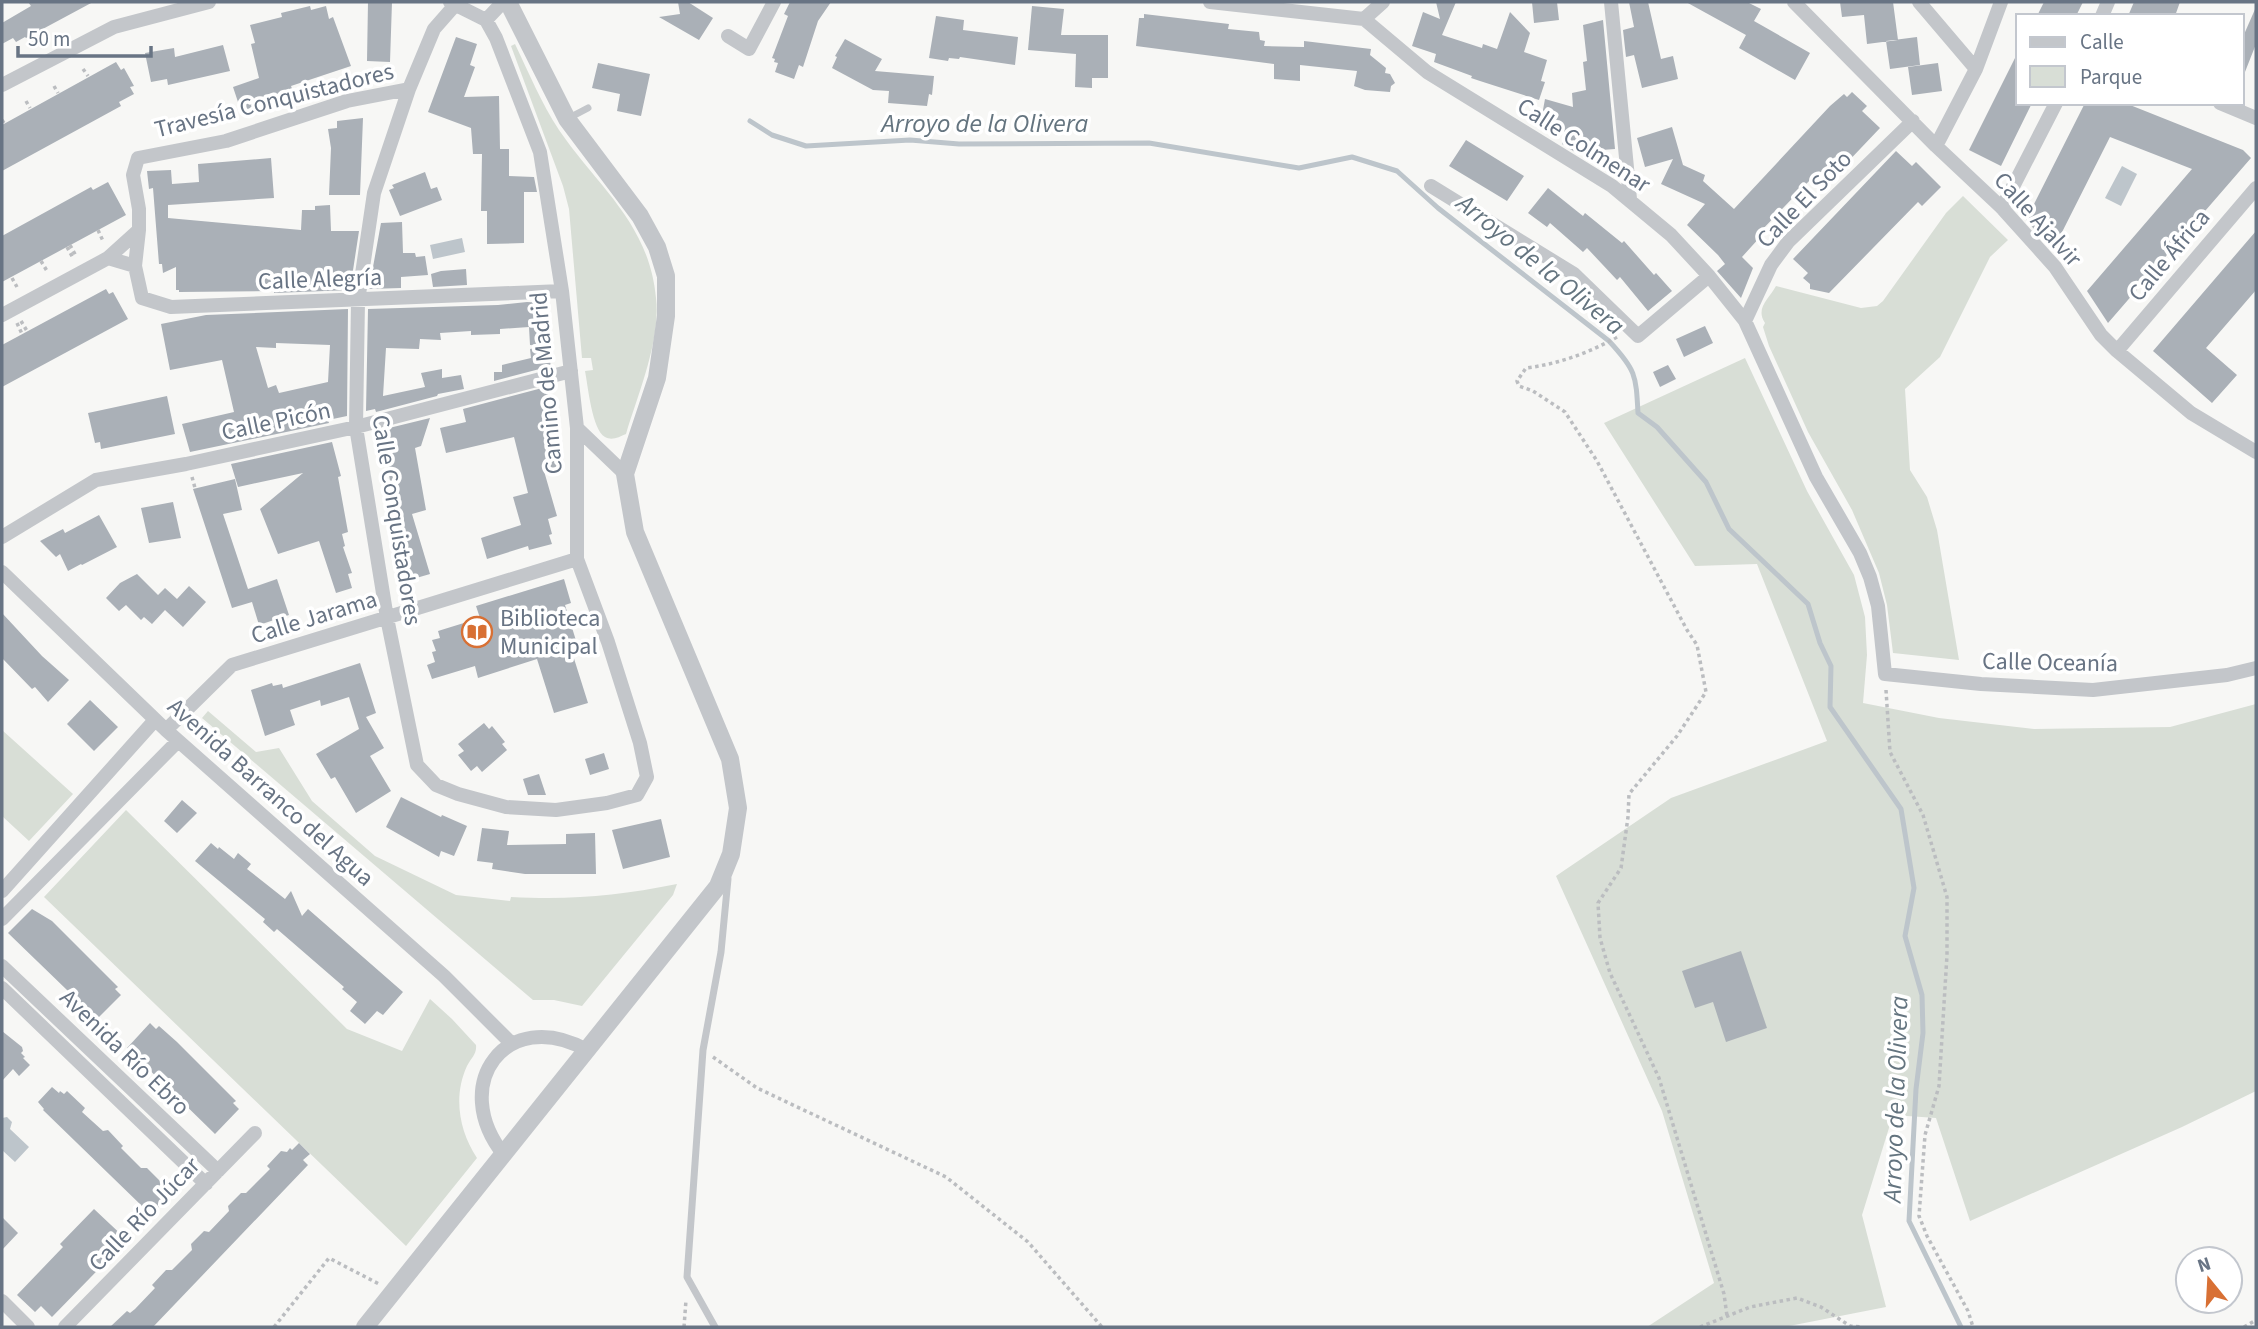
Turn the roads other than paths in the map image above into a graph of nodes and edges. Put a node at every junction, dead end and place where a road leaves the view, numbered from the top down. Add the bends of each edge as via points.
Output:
1 (209, 2) edge
2 (505, 2) edge
3 (774, 2) edge
4 (1210, 2) edge
5 (1383, 2) edge
6 (1611, 2) edge
7 (1794, 2) edge
8 (1919, 2) edge
9 (2001, 2) edge
10 (455, 3) edge
11 (1291, 6) edge
12 (1364, 19) junction
13 (486, 20) junction
14 (728, 36) dead end
15 (1976, 69) junction
16 (2, 85) edge
17 (410, 89) junction
18 (2055, 105) edge
19 (2225, 105) edge
20 (588, 108) dead end
21 (2256, 118) edge
22 (567, 119) junction
23 (1913, 121) junction
24 (1936, 146) junction
25 (1431, 187) dead end
26 (2256, 188) edge
27 (1630, 199) junction
28 (2002, 208) junction
29 (139, 230) junction
30 (105, 248) junction
31 (135, 266) junction
32 (1709, 276) junction
33 (562, 291) junction
34 (358, 300) junction
35 (2, 315) edge
36 (1745, 321) junction
37 (2117, 351) junction
38 (571, 371) junction
39 (356, 427) junction
40 (577, 428) junction
41 (2256, 452) edge
42 (625, 474) junction
43 (2, 537) edge
44 (577, 559) junction
45 (2, 572) edge
46 (387, 618) junction
47 (2256, 668) edge
48 (1885, 674) joint
49 (155, 720) junction
50 (166, 730) junction
51 (178, 741) junction
52 (647, 777) joint
53 (731, 853) junction
54 (2, 891) edge
55 (2, 919) edge
56 (2, 966) edge
57 (2, 988) edge
58 (512, 1044) junction
59 (587, 1050) junction
60 (255, 1133) dead end
61 (504, 1155) junction
62 (218, 1171) junction
63 (206, 1184) junction
64 (2, 1301) edge
65 (28, 1327) edge
66 (65, 1327) edge
67 (365, 1327) edge
68 (715, 1327) edge

1 - 16 street via 114,27
2 - 13 street
2 - 22 street
3 - 14 street via 749,49
4 - 11 street
5 - 12 street
6 - 27 street
7 - 23 street, Calle Ajalvir
8 - 15 street
9 - 15 street
10 - 13 street
10 - 17 street, Calle Conquistadores via 434,29
11 - 12 street
12 - 27 street, Calle Colmenar via 1427,72
13 - 33 street, Camino de Madrid via 505,57 540,152
15 - 24 street
17 - 29 street, Travesía Conquistadores via 347,101 226,141 138,158 133,175
17 - 34 street, Calle Conquistadores via 374,193
18 - 28 street
19 - 21 street
20 - 22 lane
22 - 42 street via 640,216 666,276 666,316 657,378
23 - 24 street, Calle Ajalvir
23 - 36 street, Calle El Soto via 1788,242 1771,265
24 - 28 street, Calle Ajalvir
25 - 32 street via 1574,274 1638,336
26 - 37 street, Calle África
27 - 32 street, Calle Colmenar
28 - 37 street, Calle Ajalvir via 2055,267
29 - 30 street
29 - 31 street
30 - 31 street
30 - 35 street
31 - 34 street, Calle Alegría via 142,298 171,307
32 - 36 street, Calle Colmenar
33 - 34 street, Calle Alegría
33 - 38 street, Camino de Madrid
34 - 39 street, Calle Conquistadores
36 - 48 street, Calle Colmenar via 1794,432 1870,577
37 - 41 street, Calle Ajalvir via 2191,412
38 - 39 street, Calle Picón
38 - 40 street, Camino de Madrid
39 - 43 street, Calle Picón via 96,480
39 - 46 street, Calle Conquistadores
40 - 42 street
40 - 44 street, Camino de Madrid
42 - 53 street via 635,532 730,759 738,808
44 - 46 street, Calle Jarama
44 - 52 street, Camino de Madrid via 608,642
45 - 49 street, Avenida Barranco del Agua
46 - 50 street, Calle Jarama via 232,665
46 - 52 street, Calle Conquistadores via 417,765 436,785 506,807 556,810 637,795
47 - 48 street, Calle Oceanía via 2093,690
49 - 50 street, Avenida Barranco del Agua
49 - 54 street
50 - 51 street, Avenida Barranco del Agua
51 - 55 street
51 - 58 street, Avenida Barranco del Agua via 444,976
53 - 59 street via 718,886
53 - 68 lane via 721,952 703,1050 687,1277
56 - 62 street, Avenida Río Ebro
57 - 63 street, Avenida Río Ebro
58 - 59 street via 534,1035 569,1040
58 - 61 street via 492,1061 482,1082 481,1110 491,1138
59 - 61 street
60 - 62 street, Calle Río Júcar
61 - 67 street
62 - 63 street, Calle Río Júcar
63 - 66 street, Calle Río Júcar
64 - 65 street

